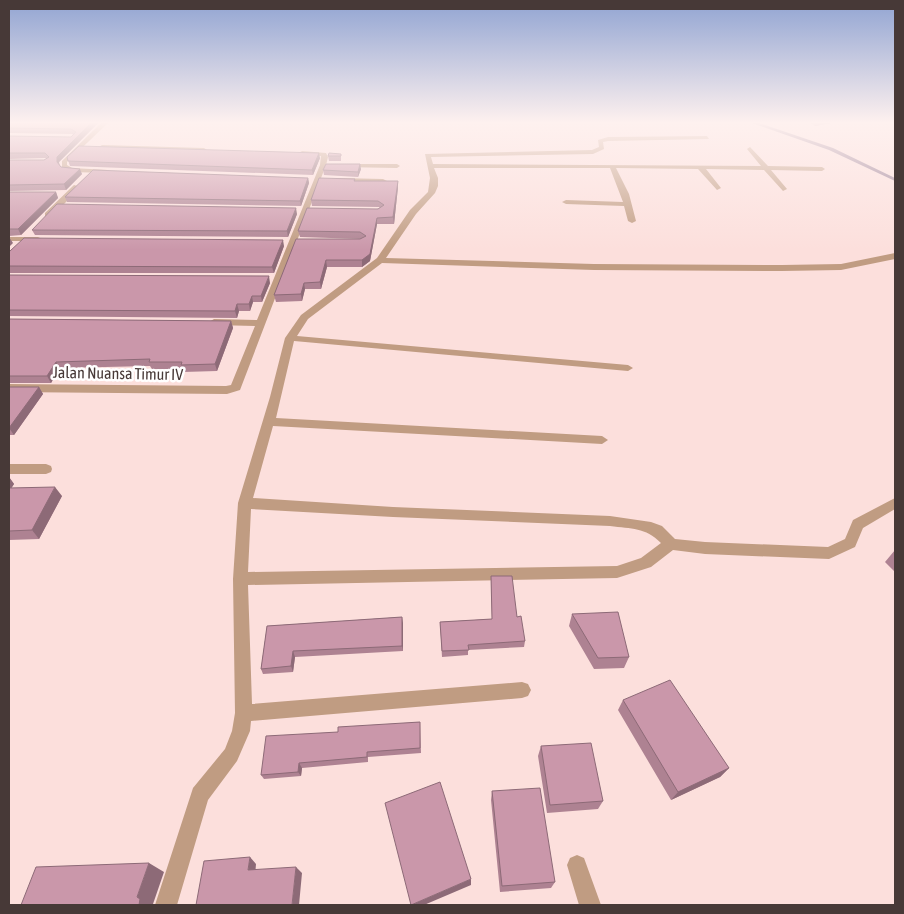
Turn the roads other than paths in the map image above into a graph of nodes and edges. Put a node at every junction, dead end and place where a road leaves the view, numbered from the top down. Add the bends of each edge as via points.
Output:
1 (64, 165) edge
2 (763, 165) edge
3 (323, 166) joint
4 (397, 166) dead end
5 (431, 166) joint
6 (612, 166) junction
7 (700, 168) junction
8 (766, 168) junction
9 (822, 169) dead end
10 (112, 172) edge
11 (87, 177) junction
12 (311, 179) junction
13 (388, 182) edge
14 (717, 188) dead end
15 (783, 189) dead end
16 (566, 202) dead end
17 (628, 204) junction
18 (58, 206) junction
19 (68, 206) edge
20 (44, 219) edge
21 (632, 220) dead end
22 (31, 232) edge
23 (9, 239) edge
24 (24, 239) junction
25 (44, 239) edge
26 (14, 249) edge
27 (895, 256) edge
28 (380, 260) junction
29 (202, 322) edge
30 (260, 322) junction
31 (290, 338) junction
32 (628, 368) dead end
33 (9, 388) edge
34 (269, 422) junction
35 (602, 440) dead end
36 (46, 469) dead end
37 (9, 470) edge
38 (245, 503) junction
39 (895, 503) edge
40 (671, 544) junction
41 (240, 579) junction
42 (522, 690) dead end
43 (244, 713) junction
44 (577, 865) dead end
45 (166, 905) edge
46 (590, 905) edge

1 - 11 street
2 - 8 street
3 - 4 street
3 - 12 street
5 - 6 street
5 - 28 street via 434,178 432,194 413,212
6 - 7 street
6 - 17 street
7 - 8 street
7 - 14 street
8 - 9 street
8 - 15 street
10 - 11 street
11 - 18 street via 66,194
12 - 13 street
12 - 30 street via 304,210 273,278
16 - 17 street
17 - 21 street
18 - 19 street
18 - 20 street
22 - 24 street
23 - 24 street
24 - 25 street
24 - 26 street
27 - 28 street via 841,267 782,268 594,267
28 - 31 street via 304,317
29 - 30 street
30 - 33 street, Jalan Nuansa Timur IV via 239,382 227,390
31 - 32 street
31 - 34 street
34 - 35 street
34 - 38 street
36 - 37 street
38 - 40 street via 632,524 657,530
38 - 41 street
39 - 40 street via 858,524 850,543 829,553
40 - 41 street via 646,563 617,572
41 - 43 street
42 - 43 street
43 - 45 street via 231,755 200,795
44 - 46 street

